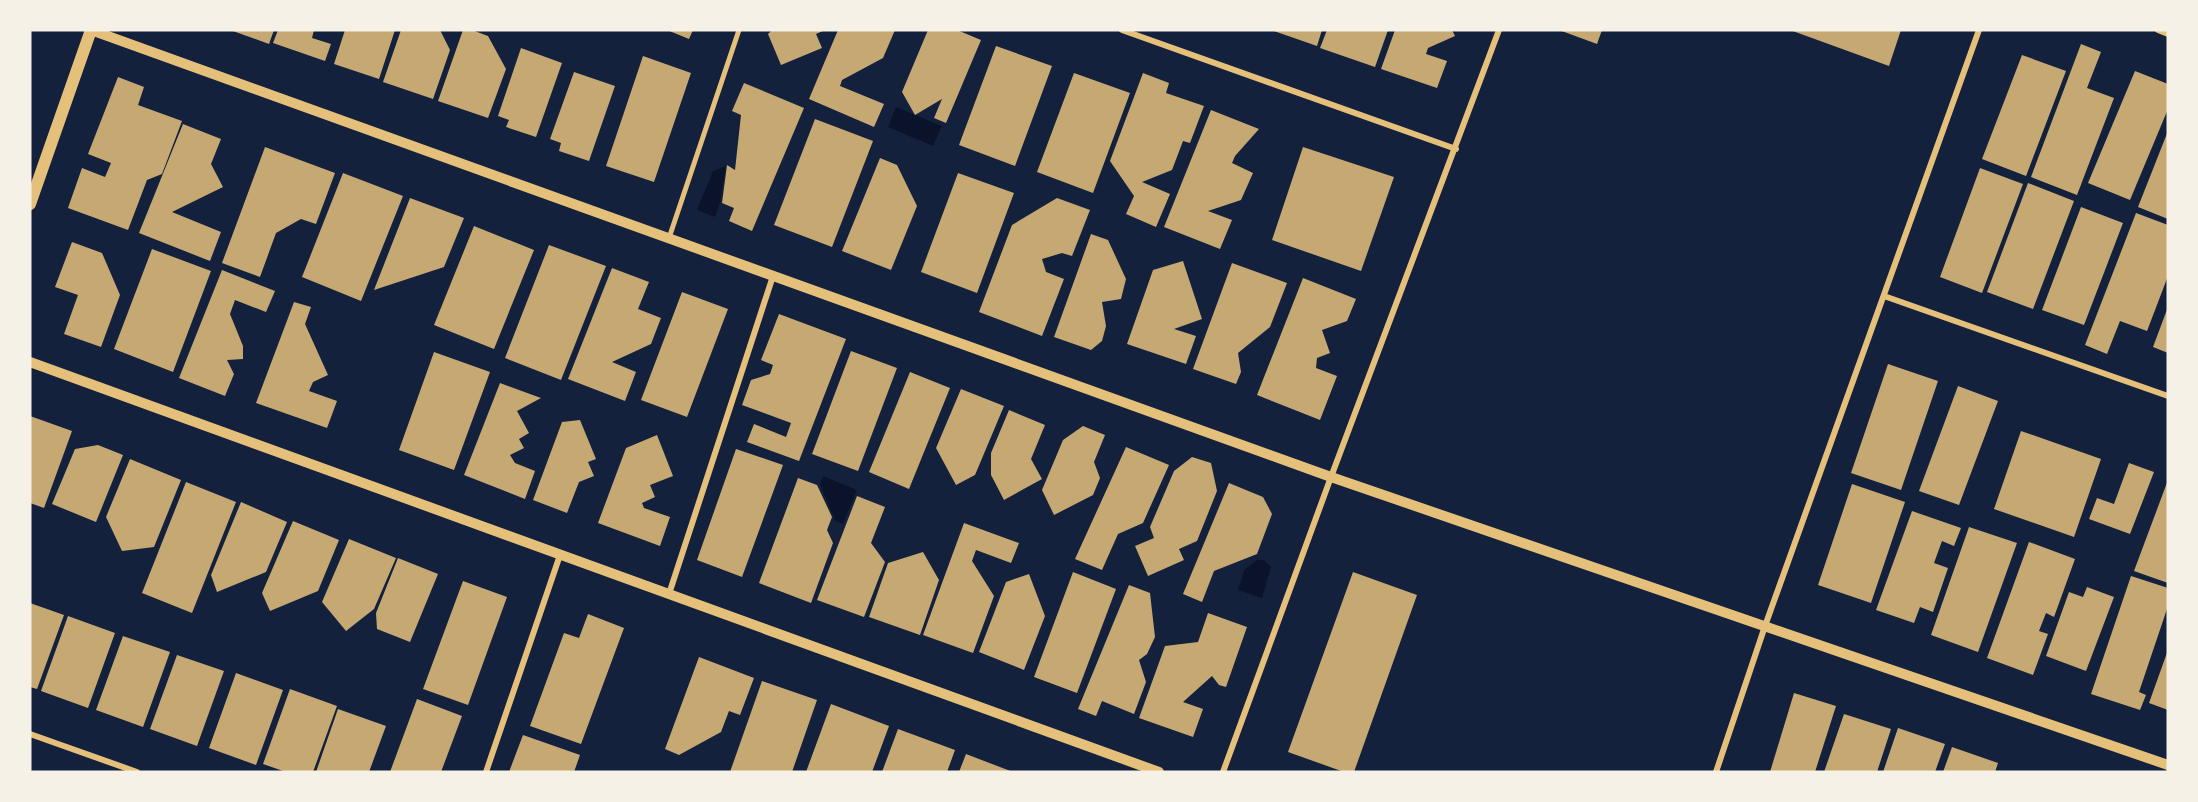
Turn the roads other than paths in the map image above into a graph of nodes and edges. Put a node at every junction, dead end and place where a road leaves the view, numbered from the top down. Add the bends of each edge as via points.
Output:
1 (91, 30) edge
2 (739, 30) edge
3 (1122, 30) edge
4 (1499, 30) edge
5 (1979, 30) edge
6 (2158, 30) edge
7 (2168, 33) edge
8 (1456, 150) junction
9 (30, 204) edge
10 (669, 238) junction
11 (773, 276) junction
12 (1884, 296) junction
13 (30, 362) edge
14 (2168, 396) edge
15 (1331, 477) junction
16 (560, 555) junction
17 (669, 594) junction
18 (1766, 626) junction
19 (30, 734) edge
20 (2168, 765) edge
21 (137, 772) edge
22 (486, 772) edge
23 (1159, 772) edge
24 (1223, 772) edge
25 (1716, 772) edge

1 - 9 main road
1 - 10 street
2 - 10 street
3 - 8 street
4 - 8 street
5 - 12 street
6 - 7 street
8 - 15 street
10 - 11 street
11 - 15 street
11 - 17 street
12 - 14 street
12 - 18 street
13 - 16 street
15 - 18 street
15 - 24 street
16 - 17 street
16 - 22 street
17 - 23 street
18 - 20 street
18 - 25 street
19 - 21 street

